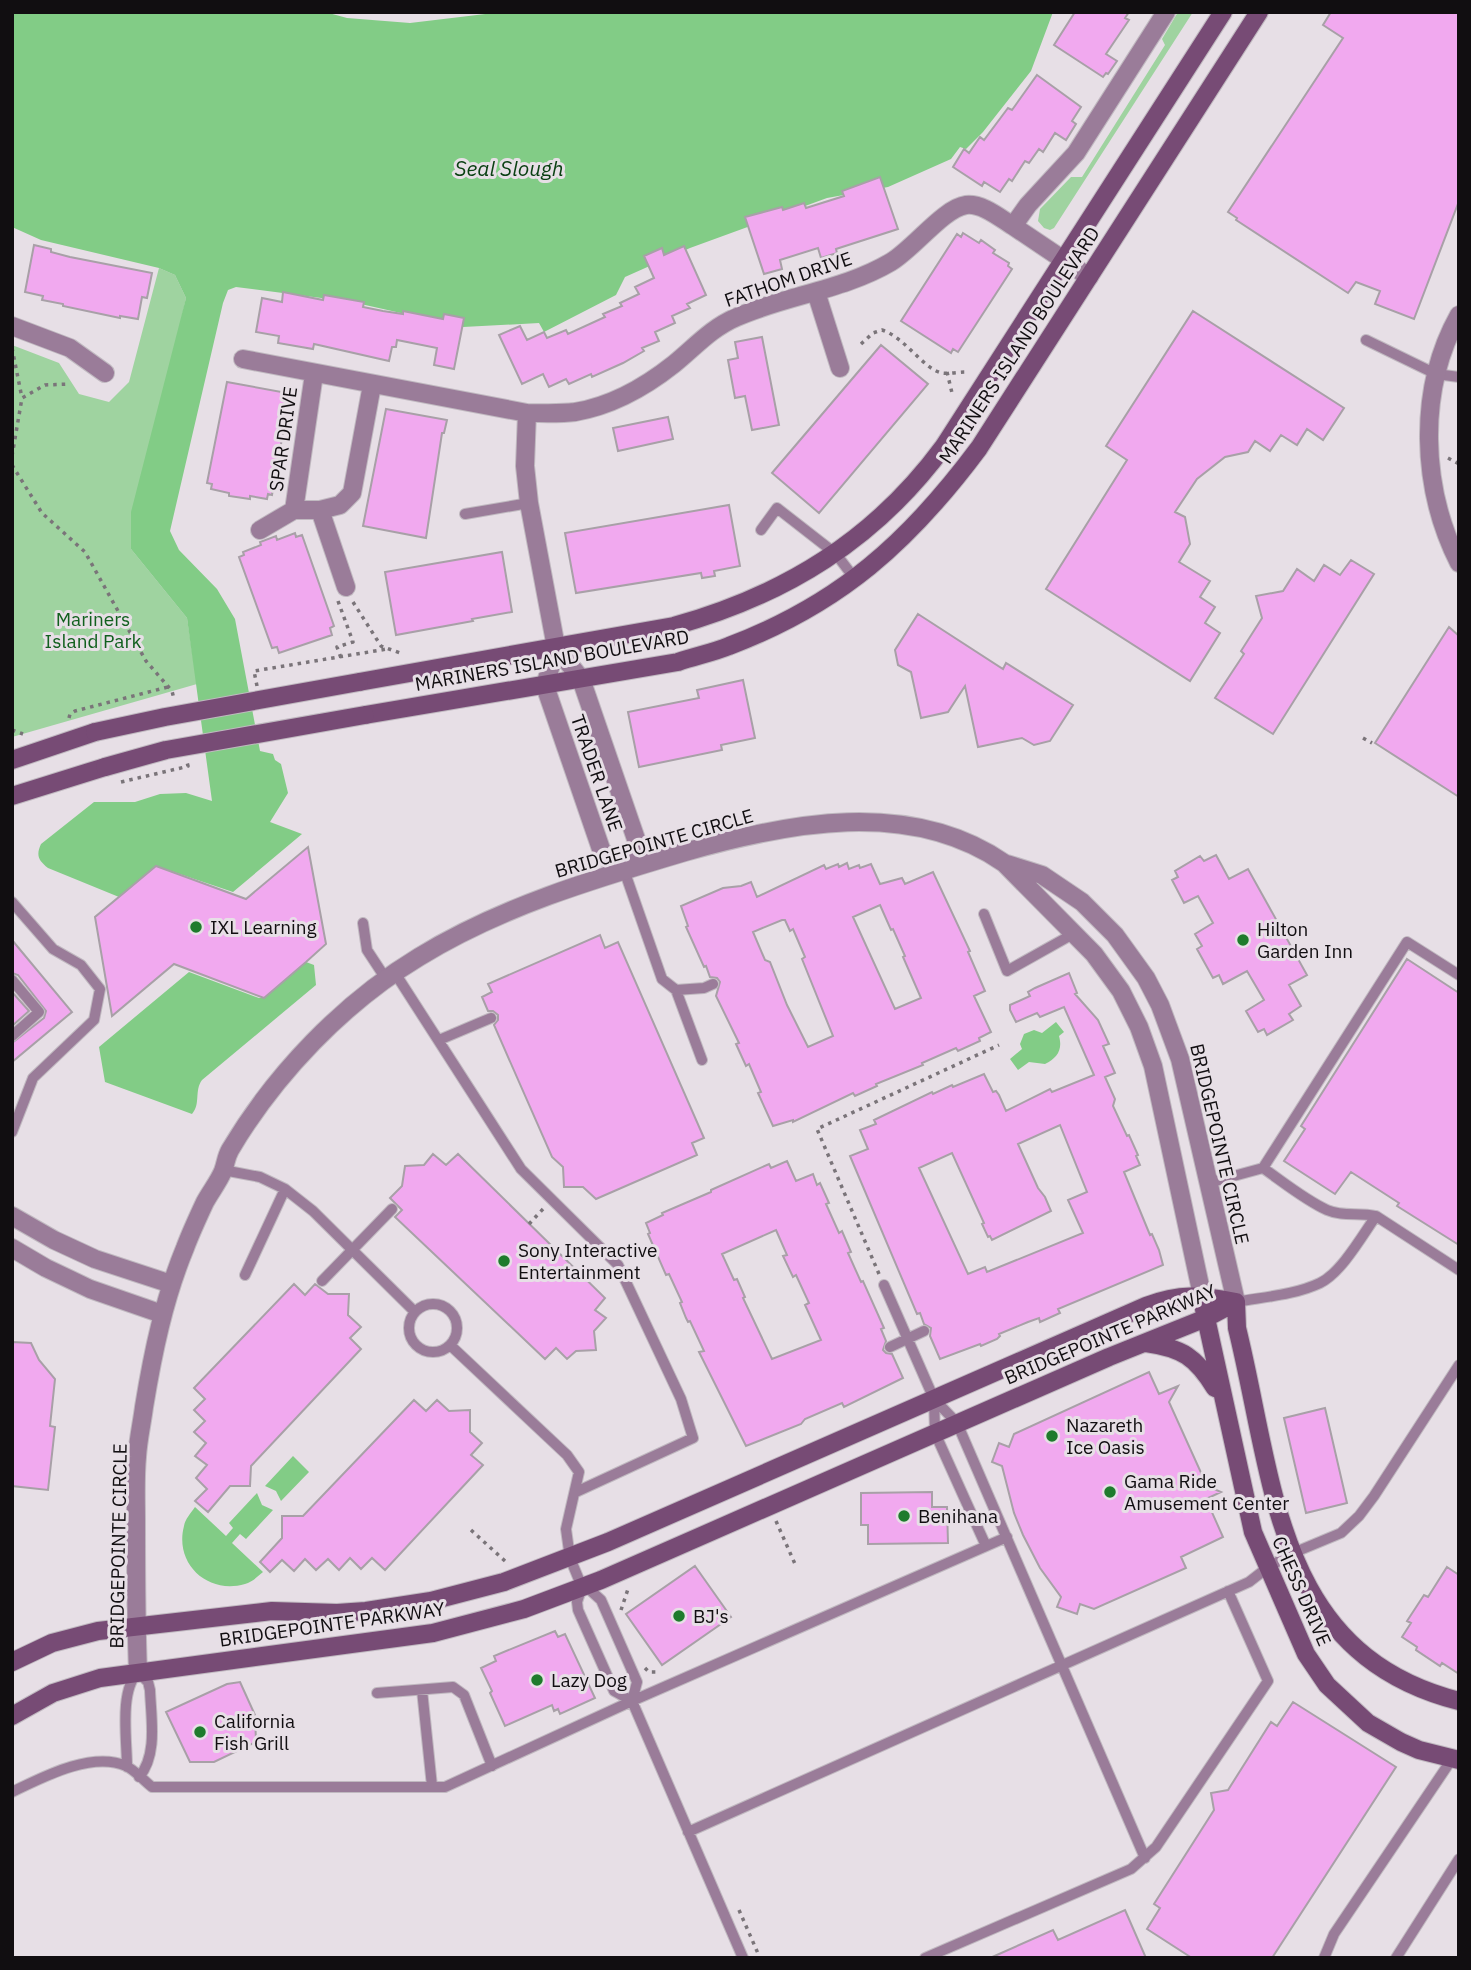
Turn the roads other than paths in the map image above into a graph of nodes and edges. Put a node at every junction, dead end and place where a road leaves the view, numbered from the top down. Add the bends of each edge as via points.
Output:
1 (1166, 12) edge
2 (1223, 12) edge
3 (1259, 12) edge
4 (1013, 226) junction
5 (1063, 259) junction
6 (1090, 277) junction
7 (816, 292) junction
8 (1459, 316) edge
9 (12, 326) edge
10 (1366, 340) dead end
11 (243, 359) dead end
12 (840, 368) dead end
13 (104, 373) dead end
14 (314, 374) junction
15 (1436, 374) junction
16 (1459, 377) edge
17 (372, 385) junction
18 (527, 413) junction
19 (529, 503) junction
20 (294, 510) junction
21 (320, 510) junction
22 (465, 514) dead end
23 (260, 530) dead end
24 (761, 530) dead end
25 (836, 554) junction
26 (1459, 563) edge
27 (855, 580) junction
28 (346, 587) road end
29 (556, 647) junction
30 (581, 680) junction
31 (545, 686) junction
32 (12, 760) edge
33 (12, 796) edge
34 (1004, 863) junction
35 (624, 870) junction
36 (12, 902) edge
37 (984, 914) dead end
38 (363, 923) dead end
39 (1073, 934) junction
40 (1459, 975) edge
41 (390, 976) junction
42 (12, 980) edge
43 (713, 984) dead end
44 (676, 990) junction
45 (491, 1018) dead end
46 (1171, 1033) junction
47 (12, 1036) edge
48 (439, 1040) junction
49 (702, 1060) dead end
50 (12, 1132) edge
51 (1263, 1168) junction
52 (223, 1170) junction
53 (1208, 1183) junction
54 (285, 1189) junction
55 (393, 1209) dead end
56 (12, 1216) edge
57 (1376, 1216) junction
58 (12, 1248) edge
59 (352, 1250) junction
60 (1459, 1270) edge
61 (246, 1275) dead end
62 (322, 1282) dead end
63 (171, 1284) junction
64 (884, 1285) road end
65 (1202, 1295) junction
66 (1236, 1302) junction
67 (415, 1312) junction
68 (162, 1314) junction
69 (1206, 1318) junction
70 (924, 1331) dead end
71 (908, 1339) junction
72 (1143, 1343) junction
73 (450, 1345) junction
74 (890, 1347) dead end
75 (1459, 1365) edge
76 (934, 1399) junction
77 (1223, 1401) junction
78 (957, 1423) junction
79 (935, 1433) junction
80 (576, 1492) junction
81 (1007, 1537) junction
82 (986, 1546) junction
83 (1293, 1553) junction
84 (570, 1558) junction
85 (1267, 1568) junction
86 (582, 1587) junction
87 (1228, 1591) junction
88 (136, 1626) junction
89 (12, 1662) edge
90 (1062, 1665) junction
91 (138, 1672) junction
92 (422, 1690) junction
93 (377, 1693) dead end
94 (632, 1701) junction
95 (1459, 1701) edge
96 (12, 1716) edge
97 (1455, 1759) edge
98 (492, 1766) junction
99 (127, 1767) junction
100 (139, 1777) junction
101 (432, 1786) junction
102 (12, 1792) edge
103 (688, 1832) junction
104 (1145, 1858) junction
105 (1458, 1863) edge
106 (743, 1958) edge
107 (925, 1958) edge
108 (1324, 1958) edge
109 (1396, 1958) edge

1 - 4 street via 1076,153
2 - 5 main road, MARINERS ISLAND BOULEVARD
3 - 6 main road, MARINERS ISLAND BOULEVARD
4 - 5 street, FATHOM DRIVE
4 - 7 street, FATHOM DRIVE via 970,204 954,207 890,262
5 - 6 street, FATHOM DRIVE
5 - 25 main road, MARINERS ISLAND BOULEVARD via 929,466 900,499
6 - 27 main road, MARINERS ISLAND BOULEVARD via 950,486
7 - 12 street
7 - 18 street, FATHOM DRIVE via 714,328 655,377 606,405 573,412
8 - 15 street
9 - 13 street via 69,348
10 - 15 lane
11 - 14 street, FATHOM DRIVE
14 - 17 street, FATHOM DRIVE
14 - 20 street, SPAR DRIVE
15 - 16 lane
15 - 26 street via 1430,422 1432,482
17 - 18 street, FATHOM DRIVE
17 - 21 street, SPAR DRIVE via 352,493 340,505
18 - 19 street, TRADER LANE
19 - 22 lane
19 - 29 street, TRADER LANE
20 - 21 street, SPAR DRIVE
20 - 23 street, SPAR DRIVE
21 - 28 street
24 - 25 lane via 778,508
25 - 27 lane
25 - 29 main road, MARINERS ISLAND BOULEVARD via 758,597 716,614
27 - 30 main road, MARINERS ISLAND BOULEVARD via 779,625 727,647 678,662
29 - 30 street, TRADER LANE
29 - 31 street, TRADER LANE
29 - 32 main road, MARINERS ISLAND BOULEVARD, bridge via 164,717
30 - 31 main road, MARINERS ISLAND BOULEVARD
30 - 35 street, TRADER LANE via 636,838 635,856
31 - 33 main road, MARINERS ISLAND BOULEVARD, bridge via 166,750
31 - 35 street, TRADER LANE via 601,849 610,862
34 - 35 street, BRIDGEPOINTE CIRCLE via 978,848 927,830 855,822 745,836
34 - 39 street, BRIDGEPOINTE CIRCLE
34 - 46 street, BRIDGEPOINTE CIRCLE via 1042,875 1082,902 1115,935 1146,978
35 - 41 street, BRIDGEPOINTE CIRCLE via 471,929
35 - 44 lane via 662,979
36 - 50 lane via 53,949 81,965 100,989 94,1020 33,1078
37 - 39 lane via 1007,971
38 - 41 lane via 367,950
39 - 46 street via 1083,929 1096,933 1118,956
39 - 65 street, BRIDGEPOINTE CIRCLE via 1121,991 1153,1066
40 - 51 lane via 1407,942
41 - 48 lane
41 - 52 street, BRIDGEPOINTE CIRCLE via 331,1026 280,1080 226,1156
42 - 47 lane via 39,1012
43 - 44 lane
44 - 49 lane
45 - 48 lane
46 - 53 street, BRIDGEPOINTE CIRCLE
48 - 80 lane via 521,1169 618,1265 681,1399 694,1438
51 - 53 lane
51 - 57 lane via 1328,1210
52 - 54 lane via 260,1177
52 - 63 street, BRIDGEPOINTE CIRCLE
53 - 66 street, BRIDGEPOINTE CIRCLE
54 - 59 lane
54 - 61 lane
55 - 59 lane
56 - 63 street via 95,1259
57 - 60 lane
57 - 66 lane via 1322,1282
58 - 68 street via 90,1289
59 - 62 lane
59 - 67 lane
63 - 68 street, BRIDGEPOINTE CIRCLE
64 - 71 lane
65 - 66 main road, BRIDGEPOINTE PARKWAY
65 - 69 main road, BRIDGEPOINTE CIRCLE
65 - 76 main road, BRIDGEPOINTE PARKWAY via 1177,1296 1146,1306
66 - 69 main road, BRIDGEPOINTE PARKWAY
66 - 83 main road, CHESS DRIVE via 1237,1328 1276,1501
67 - 73 lane via 409,1327 414,1342 428,1351
67 - 73 lane via 428,1304 450,1310 457,1332
68 - 88 street, BRIDGEPOINTE CIRCLE via 137,1456
69 - 72 main road, BRIDGEPOINTE PARKWAY
69 - 77 main road, CHESS DRIVE
70 - 71 lane
71 - 74 lane
71 - 76 lane
72 - 77 main road via 1185,1352 1205,1371
72 - 78 main road, BRIDGEPOINTE PARKWAY
73 - 80 lane via 567,1455 579,1472
75 - 83 lane via 1359,1516 1341,1532
76 - 78 lane
76 - 79 lane
76 - 84 main road, BRIDGEPOINTE PARKWAY
77 - 85 main road, CHESS DRIVE via 1248,1515
78 - 79 main road, BRIDGEPOINTE PARKWAY
78 - 81 lane
79 - 82 lane
79 - 86 main road, BRIDGEPOINTE PARKWAY
80 - 84 lane via 566,1529
81 - 82 lane
81 - 90 lane
82 - 94 lane
83 - 85 lane
83 - 95 main road, CHESS DRIVE via 1319,1606 1355,1649 1401,1681
84 - 86 lane
84 - 88 main road, BRIDGEPOINTE PARKWAY via 486,1587 393,1608 337,1613 272,1611
85 - 87 lane
85 - 97 main road, CHESS DRIVE via 1306,1654 1340,1699 1384,1734
86 - 91 main road, BRIDGEPOINTE PARKWAY via 506,1614 415,1636
86 - 94 lane via 579,1610 614,1690
86 - 94 lane via 601,1600 637,1682
87 - 90 lane
87 - 104 lane via 1268,1681
88 - 89 main road, BRIDGEPOINTE PARKWAY via 61,1640
88 - 91 street, BRIDGEPOINTE CIRCLE
90 - 103 lane
90 - 104 lane
91 - 96 main road, BRIDGEPOINTE PARKWAY via 69,1686
91 - 99 lane via 127,1694
91 - 100 lane via 150,1689 151,1756
92 - 93 lane
92 - 98 lane via 453,1687 464,1695
92 - 101 lane
94 - 98 lane
94 - 103 lane
97 - 108 lane via 1334,1934
98 - 101 lane via 445,1787
99 - 100 lane
99 - 102 lane via 98,1761 49,1773
100 - 101 lane via 152,1787
103 - 106 lane
104 - 107 lane via 1131,1869
105 - 109 lane

